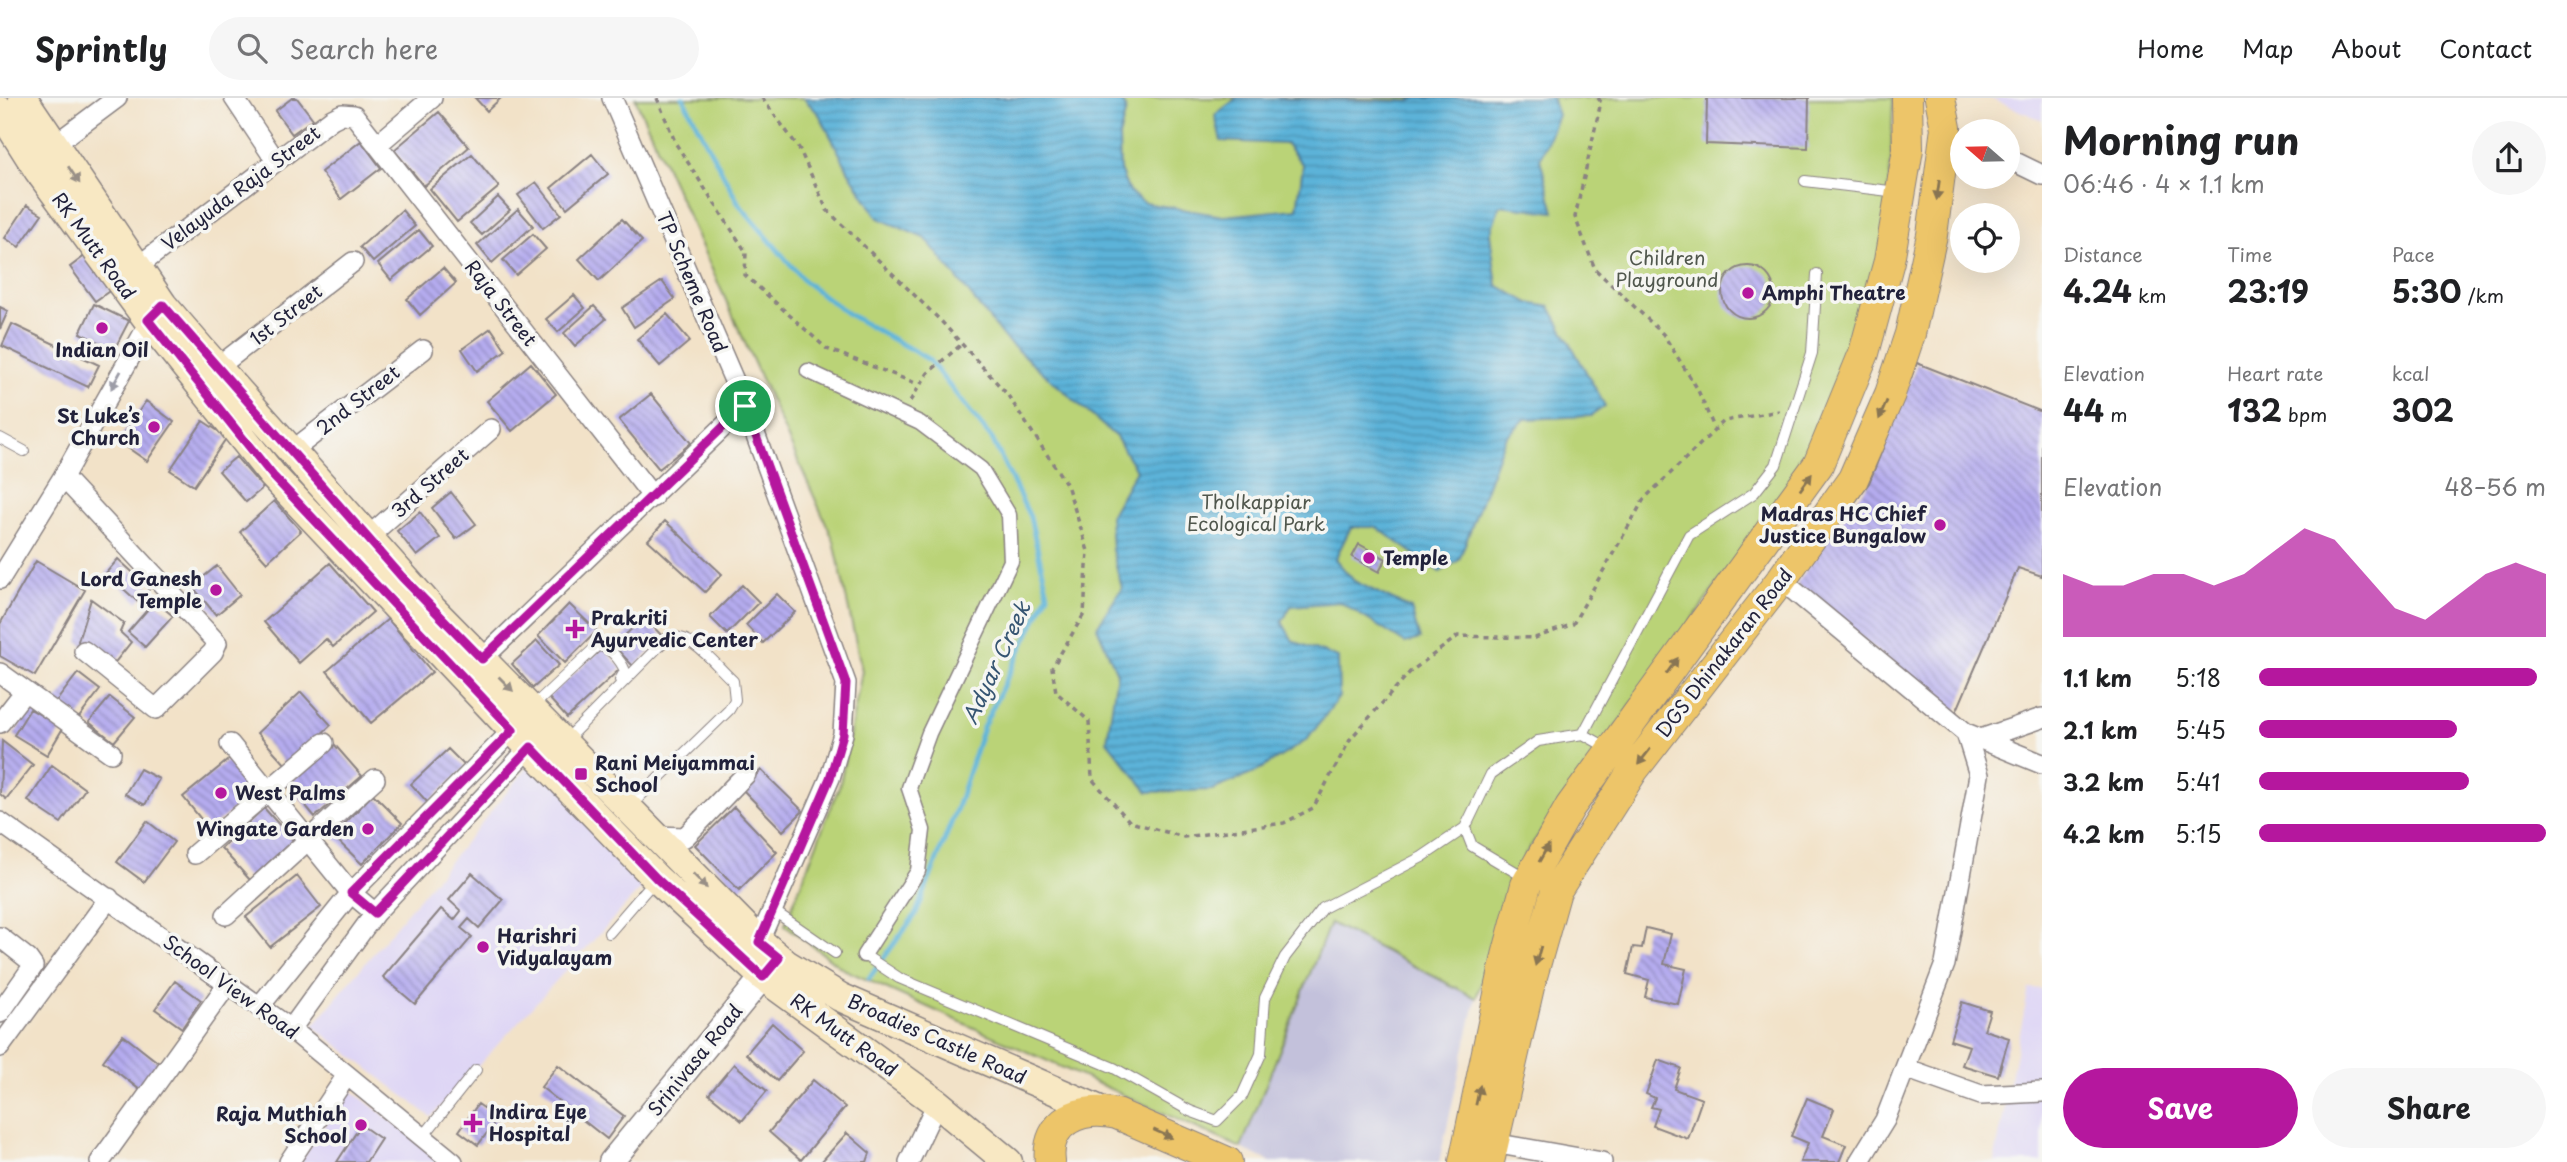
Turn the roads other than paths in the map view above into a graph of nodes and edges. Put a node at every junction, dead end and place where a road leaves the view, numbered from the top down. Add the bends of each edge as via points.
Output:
1 (23, 98) edge
2 (117, 98) edge
3 (233, 98) edge
4 (432, 98) edge
5 (612, 98) edge
6 (1907, 98) edge
7 (1940, 98) edge
8 (0, 110) edge
9 (346, 113) joint
10 (1950, 122) edge
11 (54, 145) junction
12 (377, 145) junction
13 (1950, 151) edge
14 (276, 161) junction
15 (2020, 164) edge
16 (2042, 175) edge
17 (1805, 181) dead end
18 (1901, 192) junction
19 (353, 262) dead end
20 (137, 267) junction
21 (1817, 274) dead end
22 (156, 312) junction
23 (423, 350) dead end
24 (218, 367) junction
25 (808, 371) dead end
26 (745, 406) junction
27 (491, 429) dead end
28 (0, 438) edge
29 (293, 450) junction
30 (23, 451) dead end
31 (63, 477) junction
32 (653, 497) junction
33 (369, 536) junction
34 (0, 579) edge
35 (1781, 580) junction
36 (84, 651) dead end
37 (482, 659) junction
38 (0, 673) edge
39 (25, 691) junction
40 (2042, 718) edge
41 (0, 723) edge
42 (541, 732) junction
43 (1583, 734) junction
44 (1973, 736) junction
45 (324, 743) dead end
46 (230, 744) dead end
47 (1611, 750) junction
48 (111, 753) dead end
49 (2042, 764) edge
50 (746, 774) dead end
51 (375, 779) dead end
52 (269, 792) junction
53 (628, 808) junction
54 (0, 822) edge
55 (1465, 828) junction
56 (656, 836) junction
57 (310, 842) junction
58 (195, 854) dead end
59 (656, 878) junction
60 (1526, 885) junction
61 (351, 893) junction
62 (109, 898) junction
63 (774, 911) junction
64 (375, 913) junction
65 (226, 915) dead end
66 (609, 933) dead end
67 (0, 937) edge
68 (835, 953) dead end
69 (867, 957) joint
70 (767, 959) junction
71 (228, 985) junction
72 (259, 1007) junction
73 (0, 1013) edge
74 (291, 1029) junction
75 (0, 1047) edge
76 (1905, 1068) junction
77 (475, 1070) dead end
78 (347, 1075) junction
79 (2042, 1092) edge
80 (937, 1103) junction
81 (1100, 1110) junction
82 (422, 1138) junction
83 (1491, 1152) edge
84 (100, 1162) edge
85 (289, 1162) edge
86 (453, 1162) edge
87 (611, 1162) edge
88 (909, 1162) edge
89 (1008, 1162) edge
90 (1050, 1162) edge
91 (1227, 1162) edge
92 (1464, 1162) edge
93 (1602, 1162) edge
94 (1859, 1162) edge

1 - 11 main road, RK Mutt Road
2 - 11 street
3 - 14 street
4 - 12 street
5 - 26 street, TP Scheme Road
6 - 18 main road, DGS Dhinakaran Road via 1908,149
7 - 10 main road, DGS Dhinakaran Road
8 - 22 main road, RK Mutt Road via 37,170
9 - 12 street, Raja Street via 357,119
9 - 14 street, Velayuda Raja Street
11 -> 20 main road, RK Mutt Road
12 - 32 street, Raja Street
13 -> 35 main road, DGS Dhinakaran Road via 1910,334 1890,394 1853,479
14 - 20 street, Velayuda Raja Street
15 - 16 street
17 - 18 lane
47 -> 18 main road, DGS Dhinakaran Road via 1818,465 1864,353 1889,261
19 - 24 street, 1st Street
20 - 22 main road, RK Mutt Road
21 - 43 lane via 1812,353 1776,465 1754,493 1689,535
22 - 24 main road, RK Mutt Road
22 -> 31 street
22 - 42 main road, RK Mutt Road via 273,476
23 - 29 street, 2nd Street
24 - 29 main road, RK Mutt Road
25 - 69 street via 920,424 981,469 1009,515 1011,561 929,733 909,788 923,830 918,871
26 - 32 street
26 - 63 street, TP Scheme Road via 846,683 843,734 830,778
27 - 33 street, 3rd Street
28 - 30 lane
29 - 33 main road, RK Mutt Road
31 - 34 street
31 - 36 street via 217,643 156,709
32 - 37 street
33 - 37 main road, RK Mutt Road
35 - 44 street
35 -> 83 main road, DGS Dhinakaran Road via 1634,769 1556,891
37 -> 42 main road, RK Mutt Road
38 - 39 street
39 - 41 street
39 - 48 street
40 - 44 street
42 - 42 lane via 597,646 604,645 625,669 623,676
42 - 53 main road, RK Mutt Road
42 - 53 lane via 666,639 685,638 733,681 735,700
42 - 59 main road, RK Mutt Road
42 - 61 street
42 - 64 street
43 - 47 lane
43 - 55 lane via 1538,741 1491,774
44 - 49 street
44 - 76 street via 1979,775 1945,964
45 - 52 street
46 - 52 street
60 -> 47 main road, DGS Dhinakaran Road via 1570,807
50 - 56 street via 685,837
51 - 57 street
52 - 57 street
52 - 58 street
53 - 56 main road, RK Mutt Road
54 - 62 street, School View Road
55 - 60 lane via 1472,846 1518,874
55 - 69 lane via 1323,908 1285,957 1265,998 1261,1054 1242,1096 1217,1121 1114,1068 889,971
56 -> 70 main road, RK Mutt Road
57 - 61 street
57 - 65 street
59 - 66 lane
59 - 70 main road, RK Mutt Road
92 -> 60 main road, DGS Dhinakaran Road
61 - 64 street
61 - 72 street
62 - 71 street, School View Road
62 - 75 street
63 - 68 lane
63 - 70 street, TP Scheme Road
64 - 74 street
67 - 73 street via 33,967
70 - 80 main road, RK Mutt Road
70 - 81 main road, Broadies Castle Road via 840,997
70 - 87 street, Srinivasa Road
71 - 72 street, School View Road
71 - 84 street
72 - 74 street, School View Road
74 - 78 street, School View Road
76 - 79 street via 1981,1095
76 - 94 street via 1885,1120
77 - 82 lane
78 - 82 street, School View Road
78 - 85 street
80 - 88 street
80 - 89 main road, RK Mutt Road
81 - 90 main road via 1068,1117 1056,1129 1049,1144
81 -> 91 main road
82 - 86 street, School View Road
83 - 93 street

